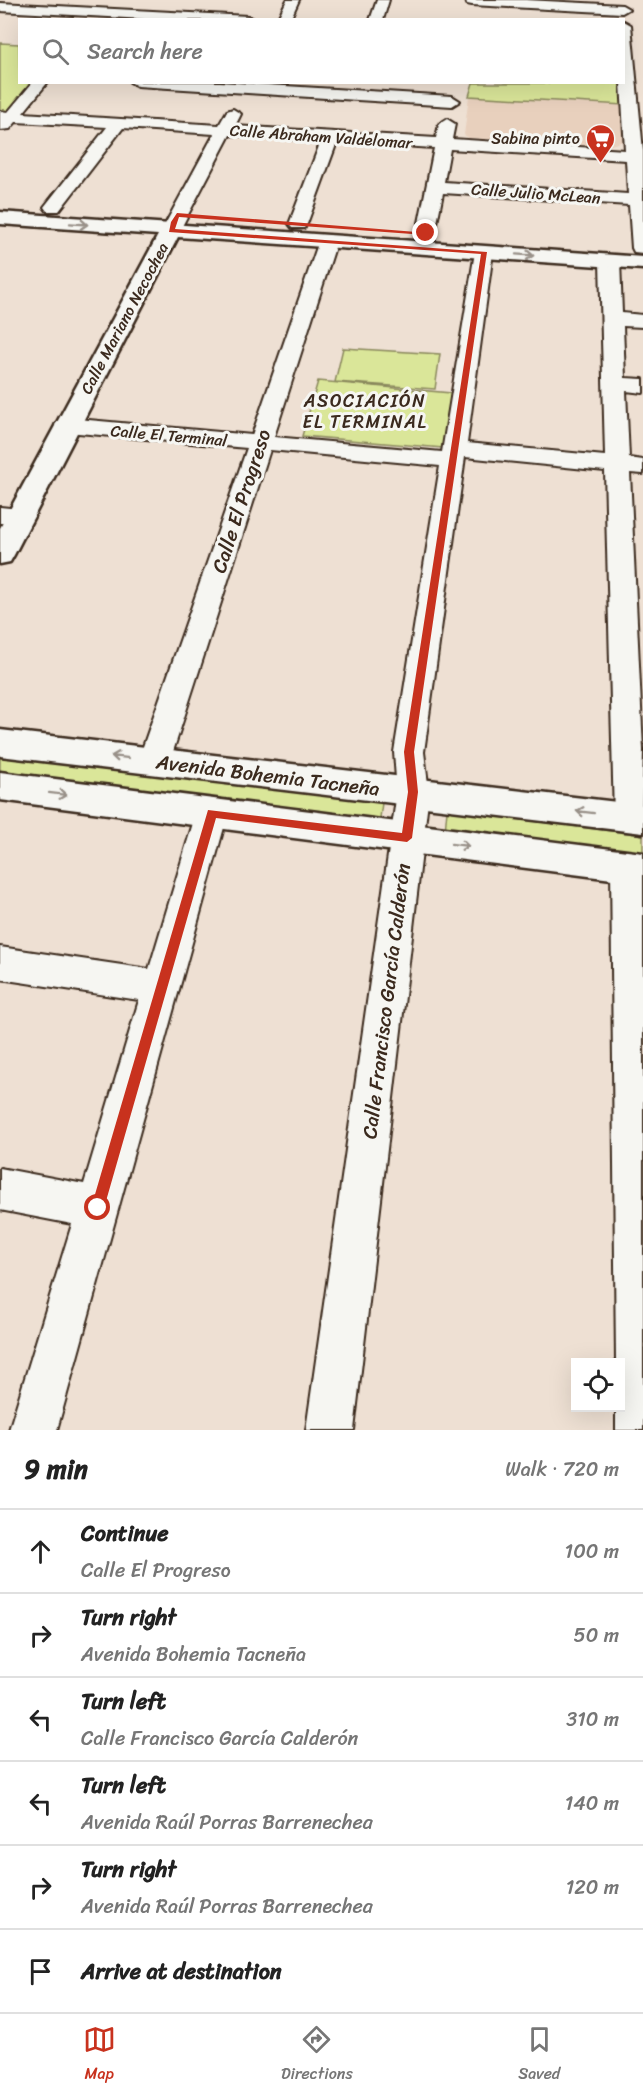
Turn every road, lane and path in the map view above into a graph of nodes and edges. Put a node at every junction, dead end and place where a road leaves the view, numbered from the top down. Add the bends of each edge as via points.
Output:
1 (113, 0) edge
2 (202, 0) edge
3 (293, 0) edge
4 (383, 0) edge
5 (19, 4) edge
6 (471, 4) edge
7 (0, 7) edge
8 (99, 16) edge
9 (190, 17) junction
10 (209, 18) edge
11 (284, 18) edge
12 (377, 18) edge
13 (589, 18) edge
14 (625, 24) edge
15 (625, 31) edge
16 (643, 40) edge
17 (635, 74) edge
18 (39, 84) edge
19 (192, 84) edge
20 (456, 84) edge
21 (247, 86) edge
22 (452, 100) junction
23 (637, 111) edge
24 (6, 116) edge
25 (119, 123) junction
26 (224, 129) junction
27 (0, 130) edge
28 (331, 137) junction
29 (444, 143) junction
30 (638, 155) edge
31 (435, 187) junction
32 (637, 200) junction
33 (0, 204) edge
34 (53, 207) junction
35 (0, 218) edge
36 (174, 223) junction
37 (298, 224) junction
38 (426, 233) junction
39 (328, 241) junction
40 (484, 252) junction
41 (642, 253) edge
42 (610, 261) junction
43 (612, 319) junction
44 (643, 321) edge
45 (614, 384) junction
46 (643, 386) edge
47 (67, 425) junction
48 (260, 443) junction
49 (453, 454) junction
50 (617, 464) junction
51 (643, 467) edge
52 (10, 515) edge
53 (0, 555) edge
54 (634, 673) edge
55 (0, 743) edge
56 (154, 762) junction
57 (0, 786) edge
58 (413, 792) junction
59 (212, 813) junction
60 (637, 818) edge
61 (407, 838) junction
62 (635, 867) edge
63 (0, 963) edge
64 (161, 987) junction
65 (638, 1063) edge
66 (0, 1190) edge
67 (98, 1208) junction
68 (33, 1430) edge
69 (330, 1430) edge
70 (640, 1430) edge

1 - 8 street
2 - 9 street
3 - 11 street
4 - 12 street
5 - 7 street
5 - 8 street
6 - 13 street
8 - 9 street
9 - 10 street
14 - 16 street
15 - 17 street
17 - 23 street
18 - 24 street
19 - 21 street
20 - 22 street
21 - 22 street
21 - 26 street, Calle Mariano Necochea
22 - 29 street
23 - 30 street
24 - 25 street, Calle Abraham Valdelomar
24 - 27 street
25 - 26 street, Calle Abraham Valdelomar
25 - 34 street
26 - 28 street, Calle Abraham Valdelomar
26 - 36 street, Calle Mariano Necochea
28 - 29 street, Calle Abraham Valdelomar
28 - 37 street
29 - 30 street, Calle Abraham Valdelomar
29 - 31 street
30 - 32 street
31 - 32 street, Calle Julio McLean
31 - 38 street
32 - 41 street
33 - 34 street
34 - 36 street
35 -> 36 street
36 - 37 street
36 - 39 street
36 - 47 street, Calle Mariano Necochea
37 - 38 street
38 - 41 street
39 - 40 street
39 - 48 street, Calle El Progreso
40 -> 42 street
40 - 49 street, Calle Francisco García Calderón
41 - 42 street
42 - 43 street
43 - 44 street
43 - 45 street
45 - 46 street
45 - 50 street
47 - 48 street, Calle El Terminal
47 - 52 street, Calle Mariano Necochea
48 - 49 street, Calle El Terminal
48 - 56 street, Calle El Progreso
49 - 50 street, Calle El Terminal
49 - 58 street, Calle Francisco García Calderón via 409,752
50 - 51 street, Calle El Terminal
50 - 54 street
52 - 53 street, Calle Mariano Necochea
54 - 60 street
56 -> 55 street, Avenida Bohemia Tacneña
56 - 58 street, Avenida Bohemia Tacneña
57 -> 59 street
60 -> 58 street, Avenida Bohemia Tacneña
58 - 61 street, Calle Francisco García Calderón
59 - 61 street
59 - 64 street
61 -> 62 street
61 - 69 street, Calle Francisco García Calderón
62 - 65 street
63 - 64 street
64 - 67 street
65 - 70 street
66 - 67 street
67 - 68 street

